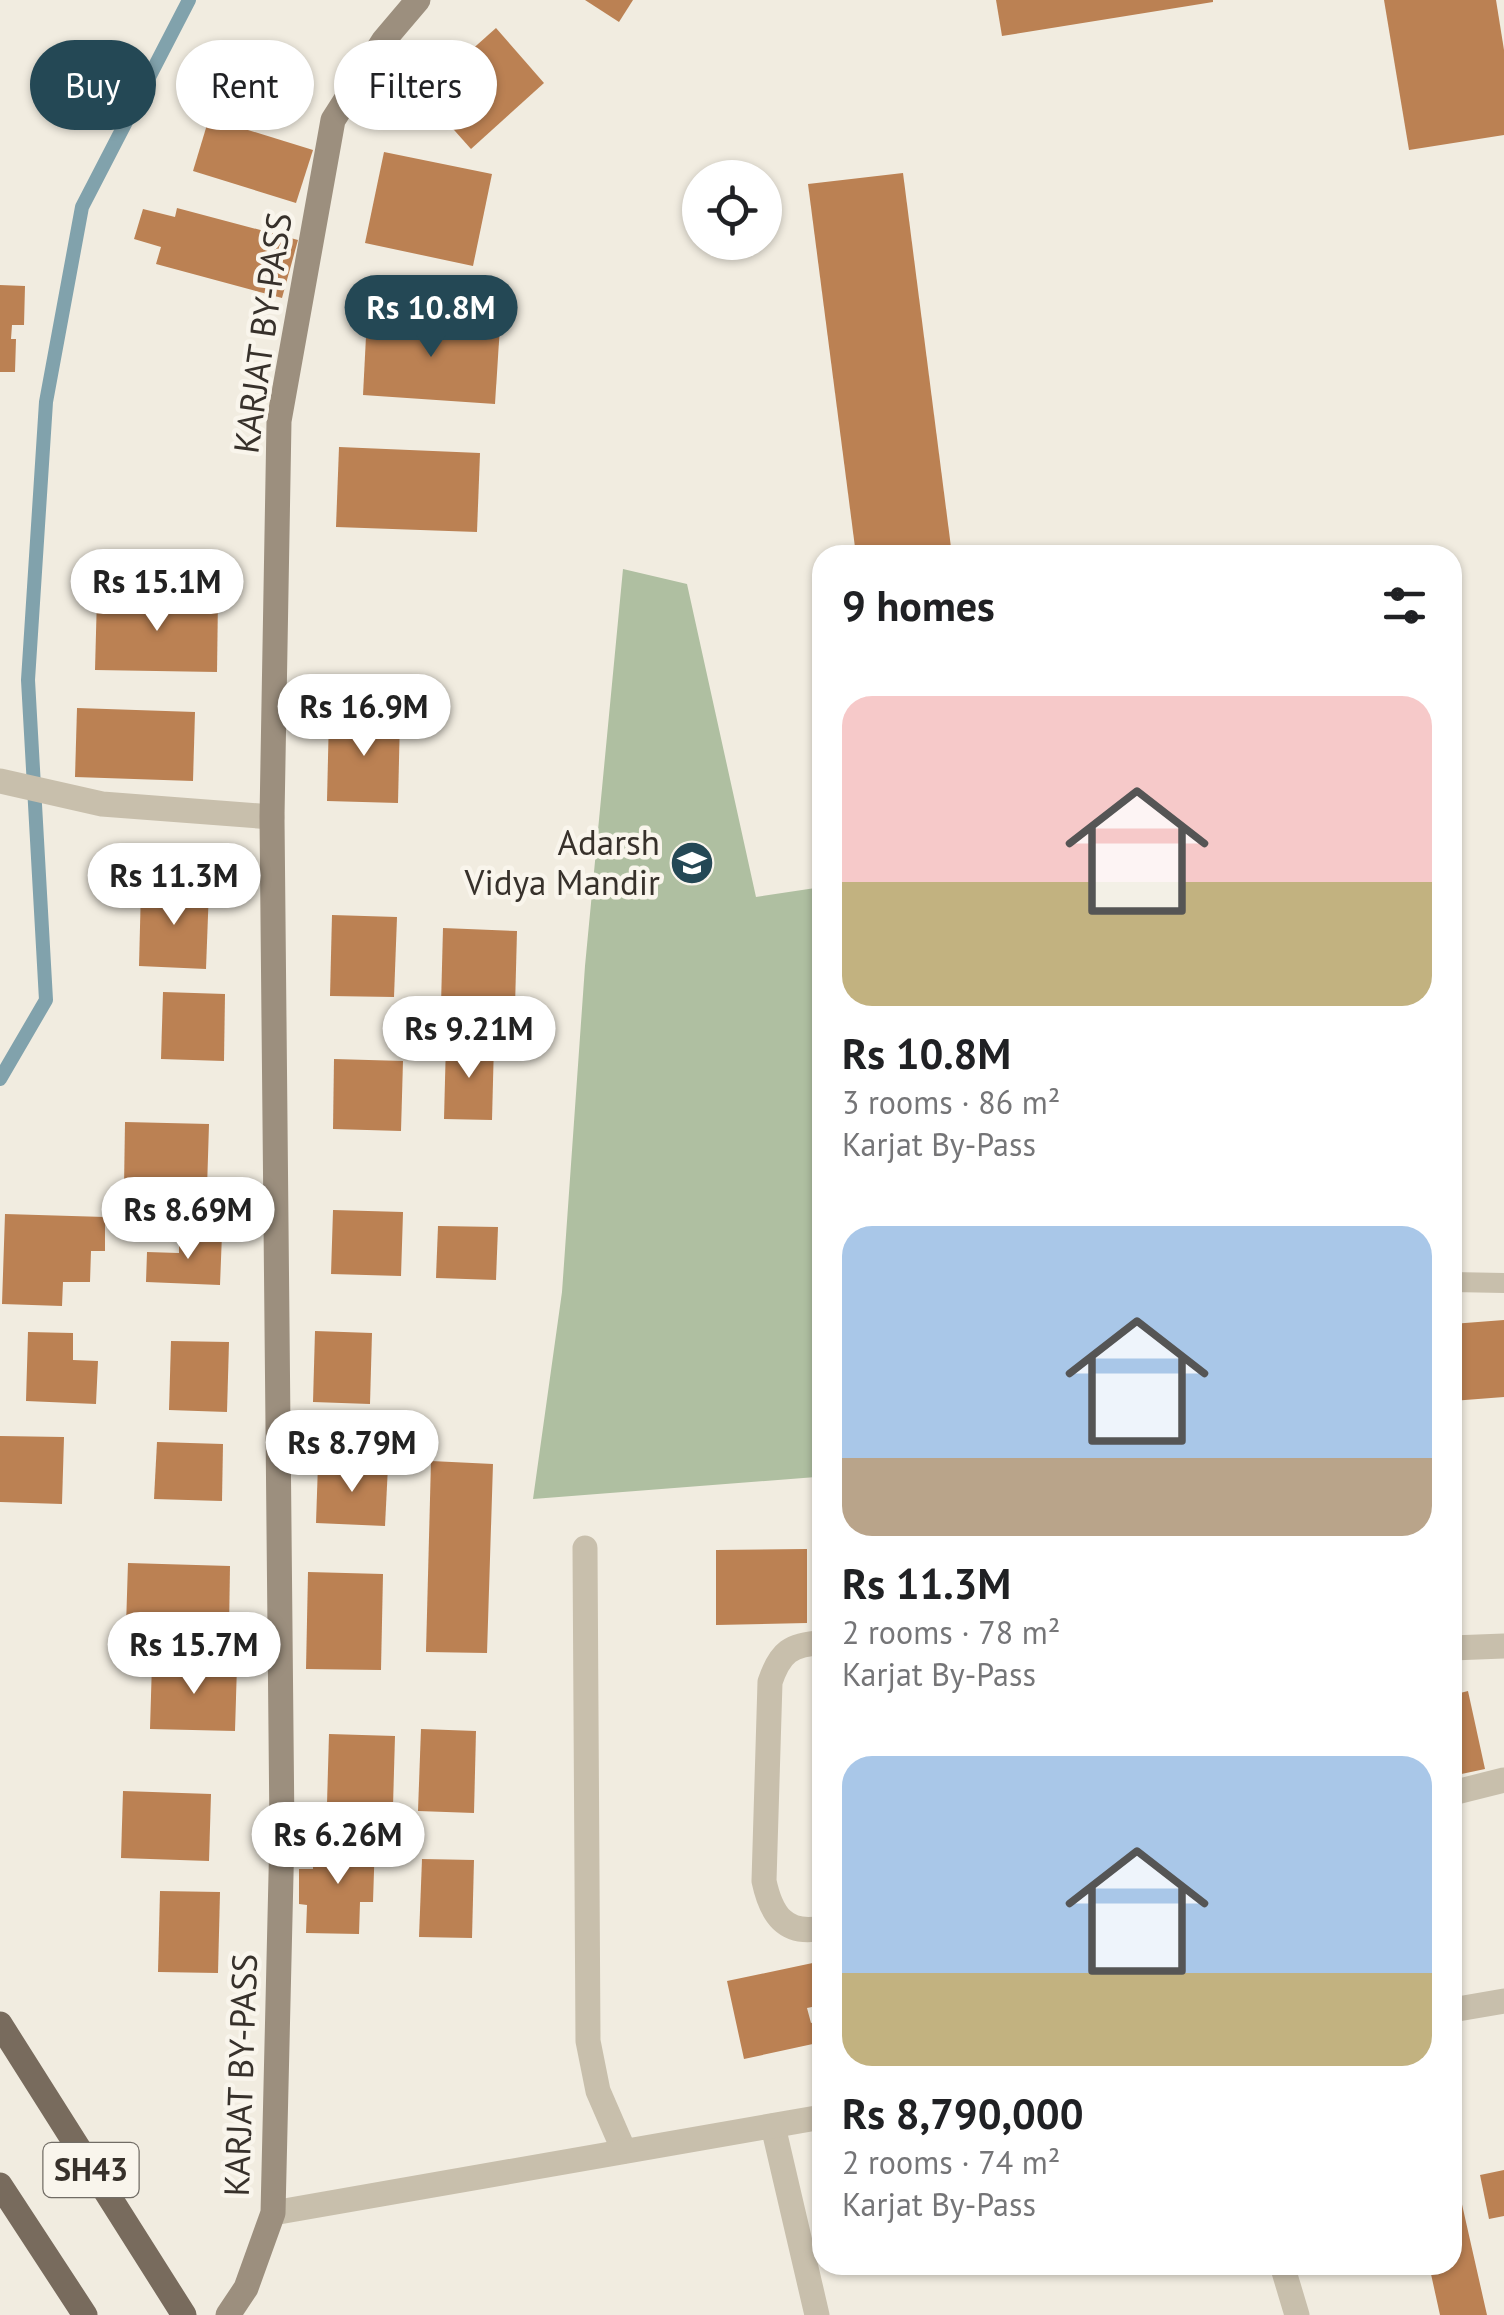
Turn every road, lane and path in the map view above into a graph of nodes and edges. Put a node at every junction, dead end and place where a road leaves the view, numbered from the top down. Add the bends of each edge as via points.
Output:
1 (418, 0) edge
2 (4, 781) edge
3 (272, 818) junction
4 (1462, 1282) edge
5 (1504, 1282) edge
6 (584, 1548) dead end
7 (812, 1644) edge
8 (1504, 1646) edge
9 (1462, 1648) edge
10 (1504, 1780) edge
11 (1462, 1790) edge
12 (812, 1927) edge
13 (1504, 2001) edge
14 (1462, 2008) edge
15 (0, 2024) edge
16 (812, 2119) edge
17 (772, 2126) junction
18 (624, 2151) junction
19 (0, 2185) edge
20 (273, 2212) junction
21 (1285, 2275) edge
22 (85, 2315) edge
23 (184, 2315) edge
24 (228, 2315) edge
25 (817, 2315) edge
26 (1296, 2315) edge

1 - 3 main road, KARJAT BY-PASS via 384,40 333,120 329,138 279,421
2 - 3 street via 102,804
3 - 20 main road, KARJAT BY-PASS via 282,1813
4 - 5 lane
6 - 18 street via 588,2041 598,2092
7 - 12 street via 791,1647 778,1658 770,1682 764,1881 770,1912 784,1924
8 - 9 street
10 - 11 street
13 - 14 street
15 - 23 main road, SH43
16 - 17 street
17 - 18 street
17 - 25 street
18 - 20 street
19 - 22 main road, SH43
20 - 24 main road, KARJAT BY-PASS via 246,2288
21 - 26 street

